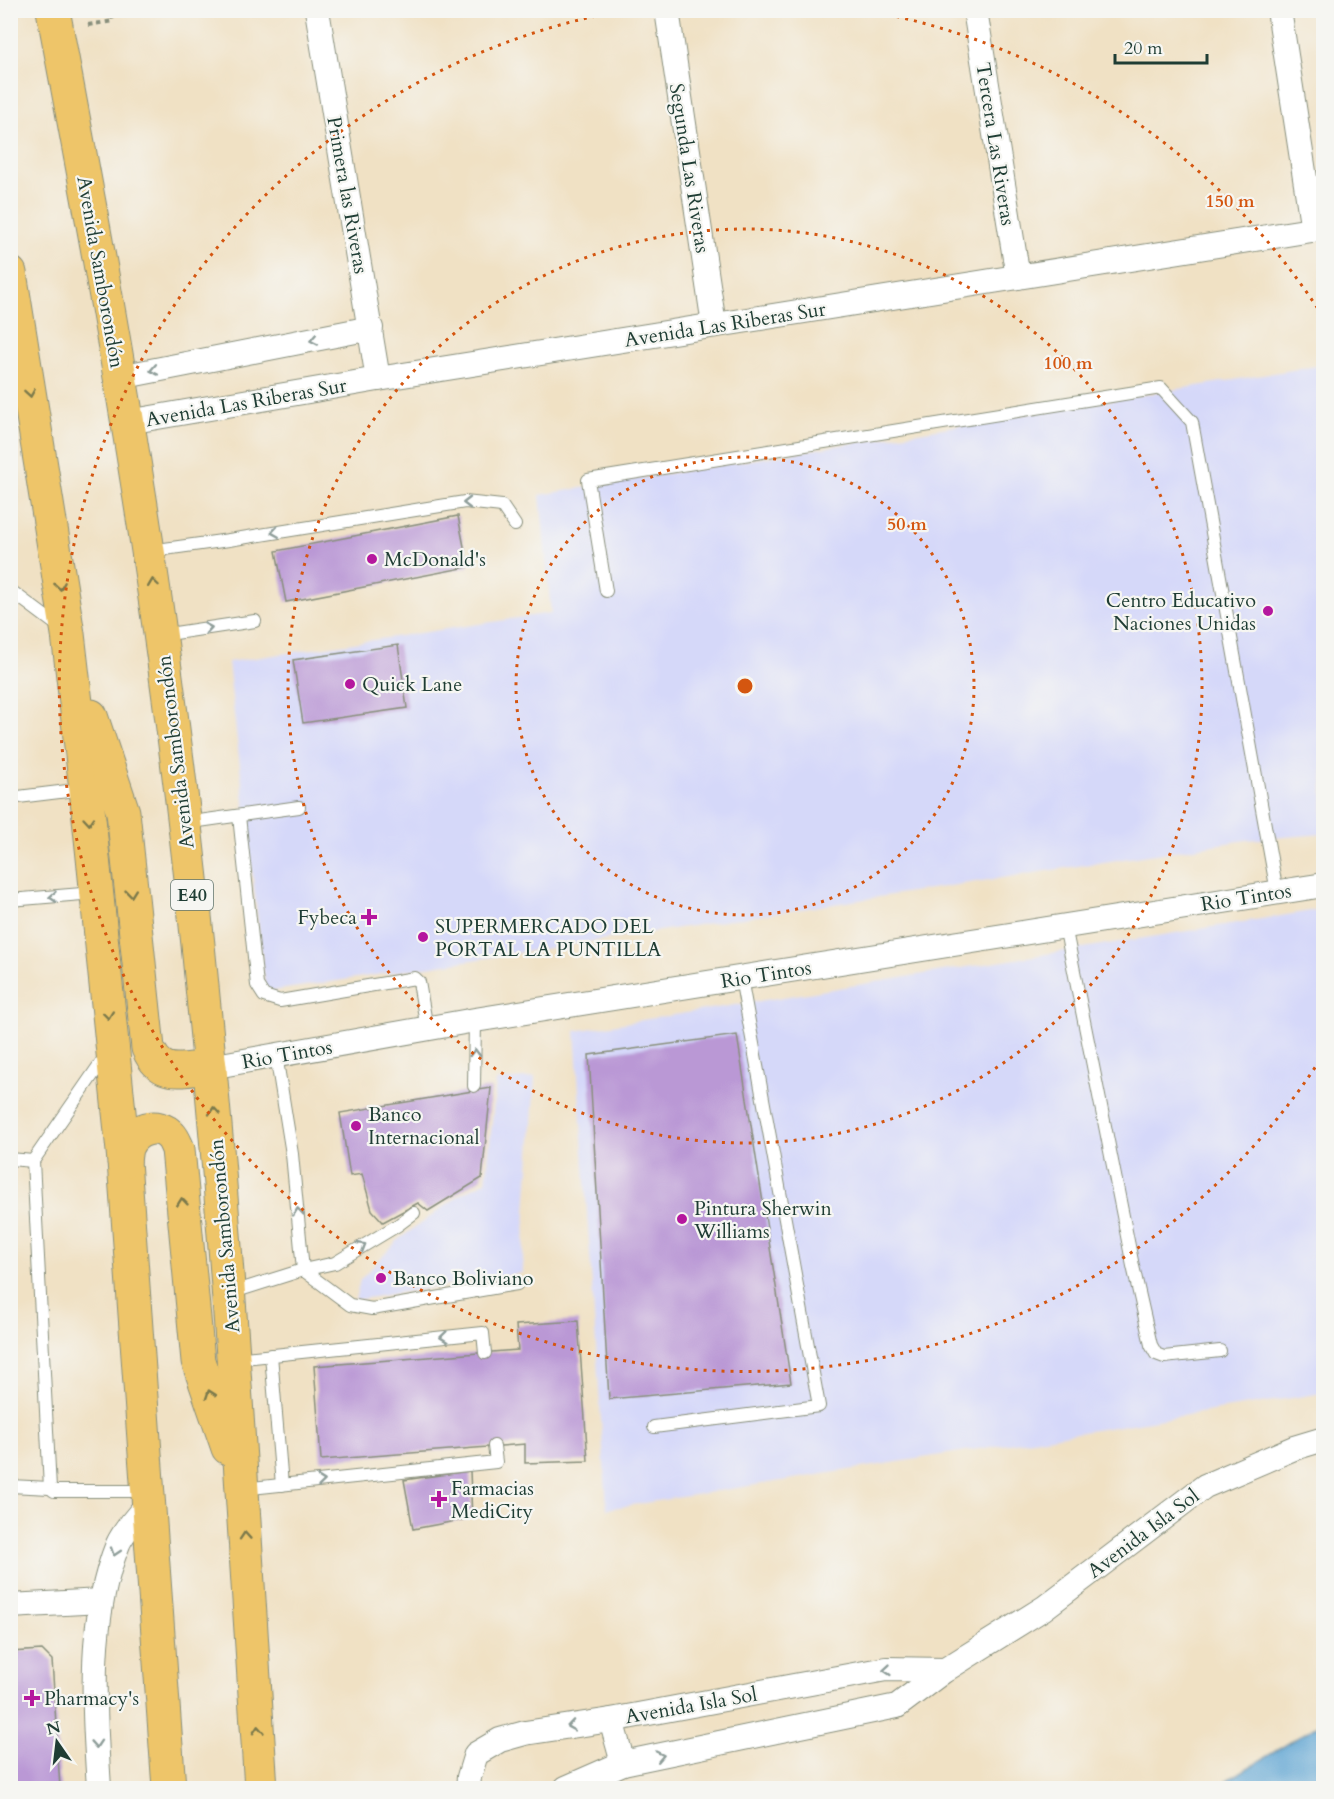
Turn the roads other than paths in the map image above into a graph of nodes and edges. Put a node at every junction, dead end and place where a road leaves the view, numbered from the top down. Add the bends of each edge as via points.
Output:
1 (45, 10) edge
2 (53, 10) edge
3 (317, 10) edge
4 (667, 10) edge
5 (975, 10) edge
6 (1279, 10) edge
7 (66, 78) junction
8 (1318, 229) edge
9 (10, 273) edge
10 (1018, 277) junction
11 (714, 325) junction
12 (371, 328) junction
13 (15, 334) edge
14 (120, 377) junction
15 (378, 379) junction
16 (128, 422) junction
17 (515, 525) dead end
18 (148, 551) junction
19 (10, 590) edge
20 (606, 591) dead end
21 (255, 621) dead end
22 (160, 635) junction
23 (69, 644) junction
24 (86, 789) junction
25 (10, 798) edge
26 (299, 807) dead end
27 (239, 816) junction
28 (184, 824) junction
29 (1323, 885) edge
30 (1277, 892) junction
31 (95, 893) junction
32 (10, 900) edge
33 (1065, 926) junction
34 (741, 978) junction
35 (475, 1020) junction
36 (427, 1029) junction
37 (111, 1048) junction
38 (276, 1055) junction
39 (210, 1067) junction
40 (474, 1086) dead end
41 (10, 1159) edge
42 (33, 1161) junction
43 (124, 1161) junction
44 (414, 1213) dead end
45 (303, 1270) junction
46 (517, 1284) dead end
47 (229, 1294) junction
48 (1220, 1351) dead end
49 (484, 1353) dead end
50 (271, 1356) junction
51 (234, 1359) junction
52 (654, 1427) dead end
53 (1323, 1439) edge
54 (494, 1446) dead end
55 (282, 1485) junction
56 (10, 1486) edge
57 (50, 1488) junction
58 (242, 1489) junction
59 (147, 1497) junction
60 (101, 1601) junction
61 (10, 1606) edge
62 (945, 1670) junction
63 (611, 1720) junction
64 (622, 1763) junction
65 (99, 1788) edge
66 (169, 1788) edge
67 (261, 1788) edge
68 (468, 1788) edge
69 (566, 1788) edge

1 - 7 highway
2 - 7 highway, Avenida Samborondón / E40
3 - 12 street, Primera las Riveras
4 - 11 street, Segunda Las Riveras
5 - 10 street, Tercera Las Riveras
6 - 8 street
7 - 14 highway, Avenida Samborondón / E40
8 - 10 street, Avenida Las Riberas Sur
9 - 13 highway
10 - 11 street, Avenida Las Riberas Sur
11 - 15 street, Avenida Las Riberas Sur
12 -> 14 street
12 - 15 street, Primera las Riveras
13 -> 23 highway
14 - 16 highway, Avenida Samborondón / E40
15 - 16 street, Avenida Las Riberas Sur
16 - 18 highway, Avenida Samborondón / E40
17 -> 18 lane via 502,506 465,501
22 -> 18 highway, Avenida Samborondón / E40
19 - 23 lane
20 - 30 lane via 588,480 1161,388 1192,422
22 -> 21 lane
22 - 28 highway, Avenida Samborondón / E40
23 - 24 highway
23 -> 39 highway via 123,812 148,1048 160,1068
24 - 25 lane
24 -> 31 highway
26 - 27 lane
27 - 28 lane
27 - 36 lane via 257,985 264,996 280,1001 415,978
28 - 39 highway, Avenida Samborondón / E40
29 - 30 street, Rio Tintos
30 - 33 street, Rio Tintos
31 -> 32 lane
31 -> 37 highway
33 - 34 street, Rio Tintos
33 - 48 lane via 1151,1346 1164,1357
34 - 35 street, Rio Tintos
34 - 52 lane via 819,1406
35 - 36 street, Rio Tintos
40 -> 35 lane
36 - 38 street, Rio Tintos
37 - 42 lane
37 - 43 highway
38 - 39 street, Rio Tintos
45 -> 38 lane via 292,1155
47 -> 39 highway, Avenida Samborondón / E40
41 - 42 lane
42 - 57 lane
58 -> 43 highway via 198,1361 178,1149 172,1136 161,1128 146,1128 127,1144
43 - 59 highway
45 -> 44 lane via 335,1263
45 - 46 lane via 350,1305 372,1309
45 - 47 lane
47 - 51 highway, Avenida Samborondón / E40
49 -> 50 lane via 483,1333
50 - 51 lane
50 - 55 lane
51 - 58 highway, Avenida Samborondón / E40
53 - 62 street, Avenida Isla Sol via 1205,1486 1044,1608
55 -> 54 lane via 496,1462
55 - 58 lane
56 - 57 lane
57 - 59 lane
67 -> 58 highway, Avenida Samborondón / E40
59 -> 60 street via 119,1542
59 - 66 highway
60 - 61 street
60 -> 65 street via 93,1696
62 -> 63 street, Avenida Isla Sol via 886,1669
64 -> 62 street, Avenida Isla Sol via 897,1706
63 - 64 street
63 -> 68 street, Avenida Isla Sol via 500,1740 476,1754
64 - 69 street, Avenida Isla Sol

